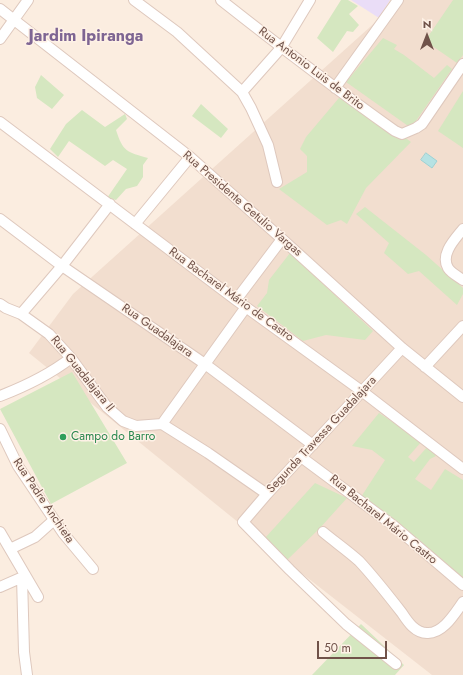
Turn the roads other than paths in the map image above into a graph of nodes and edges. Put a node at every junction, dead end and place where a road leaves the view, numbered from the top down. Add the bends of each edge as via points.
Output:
1 (28, 0) edge
2 (134, 0) edge
3 (221, 0) edge
4 (310, 0) edge
5 (398, 0) edge
6 (0, 9) edge
7 (14, 19) junction
8 (0, 39) edge
9 (281, 48) junction
10 (463, 64) edge
11 (335, 88) junction
12 (242, 92) junction
13 (0, 122) edge
14 (190, 157) junction
15 (277, 182) dead end
16 (110, 204) junction
17 (0, 219) edge
18 (135, 224) junction
19 (463, 229) edge
20 (282, 239) junction
21 (62, 266) junction
22 (463, 280) edge
23 (236, 300) junction
24 (246, 306) junction
25 (2, 309) edge
26 (21, 314) junction
27 (463, 326) edge
28 (402, 348) junction
29 (71, 358) junction
30 (205, 364) junction
31 (425, 367) junction
32 (363, 392) junction
33 (0, 396) edge
34 (463, 397) edge
35 (162, 424) junction
36 (0, 429) edge
37 (313, 445) junction
38 (301, 457) junction
39 (463, 469) edge
40 (267, 494) junction
41 (54, 520) junction
42 (0, 532) edge
43 (323, 532) dead end
44 (10, 549) junction
45 (93, 569) dead end
46 (23, 577) junction
47 (463, 585) edge
48 (0, 587) edge
49 (38, 597) dead end
50 (463, 602) edge
51 (396, 664) dead end
52 (27, 675) edge

1 - 7 street
2 - 12 street via 177,32
3 - 9 street, Rua Antonio Luis de Brito
4 - 9 street
5 - 11 street
6 - 7 street, Rua Presidente Getulio Vargas
7 - 8 street
7 - 14 street, Rua Presidente Getulio Vargas
9 - 11 street, Rua Antonio Luis de Brito
9 - 12 street
10 - 11 street, Rua Antonio Luis de Brito via 422,124 402,134
12 - 15 street via 268,145
13 - 16 street, Rua Bacharel Mário de Castro
14 - 18 street
14 - 20 street, Rua Presidente Getulio Vargas
16 - 18 street, Rua Bacharel Mário de Castro
16 - 21 street
17 - 21 street, Rua Guadalajara
18 - 23 street, Rua Bacharel Mário de Castro
19 - 22 street via 446,258 448,268
20 - 23 street
20 - 28 street, Rua Presidente Getulio Vargas
21 - 26 street
21 - 30 street, Rua Guadalajara
23 - 24 street, Rua Bacharel Mário de Castro
24 - 30 street
24 - 32 street, Rua Bacharel Mário de Castro
25 - 26 street, Rua Guadalajara II
26 - 29 street, Rua Guadalajara II via 49,334
27 - 31 street
28 - 31 street, Rua Presidente Getulio Vargas
28 - 32 street, Segunda Travessa Guadalajara
29 - 33 street via 32,383
29 - 35 street, Rua Guadalajara II via 107,407 123,422 136,426
30 - 35 street
30 - 37 street, Rua Guadalajara
31 - 34 street, Rua Presidente Getulio Vargas
32 - 37 street, Segunda Travessa Guadalajara
32 - 39 street, Rua Bacharel Mário de Castro
35 - 40 street
36 - 41 street, Rua Padre Anchieta via 18,466
37 - 38 street, Segunda Travessa Guadalajara
38 - 40 street, Segunda Travessa Guadalajara
38 - 47 street, Rua Bacharel Mário Castro via 394,526
40 - 51 street, Segunda Travessa Guadalajara via 243,522 346,624
41 - 44 street via 35,537
41 - 45 street, Rua Padre Anchieta
42 - 44 street
43 - 50 street via 358,560 385,590 409,623 419,631 437,631
44 - 46 street
46 - 48 street
46 - 49 street
46 - 52 street via 24,652

